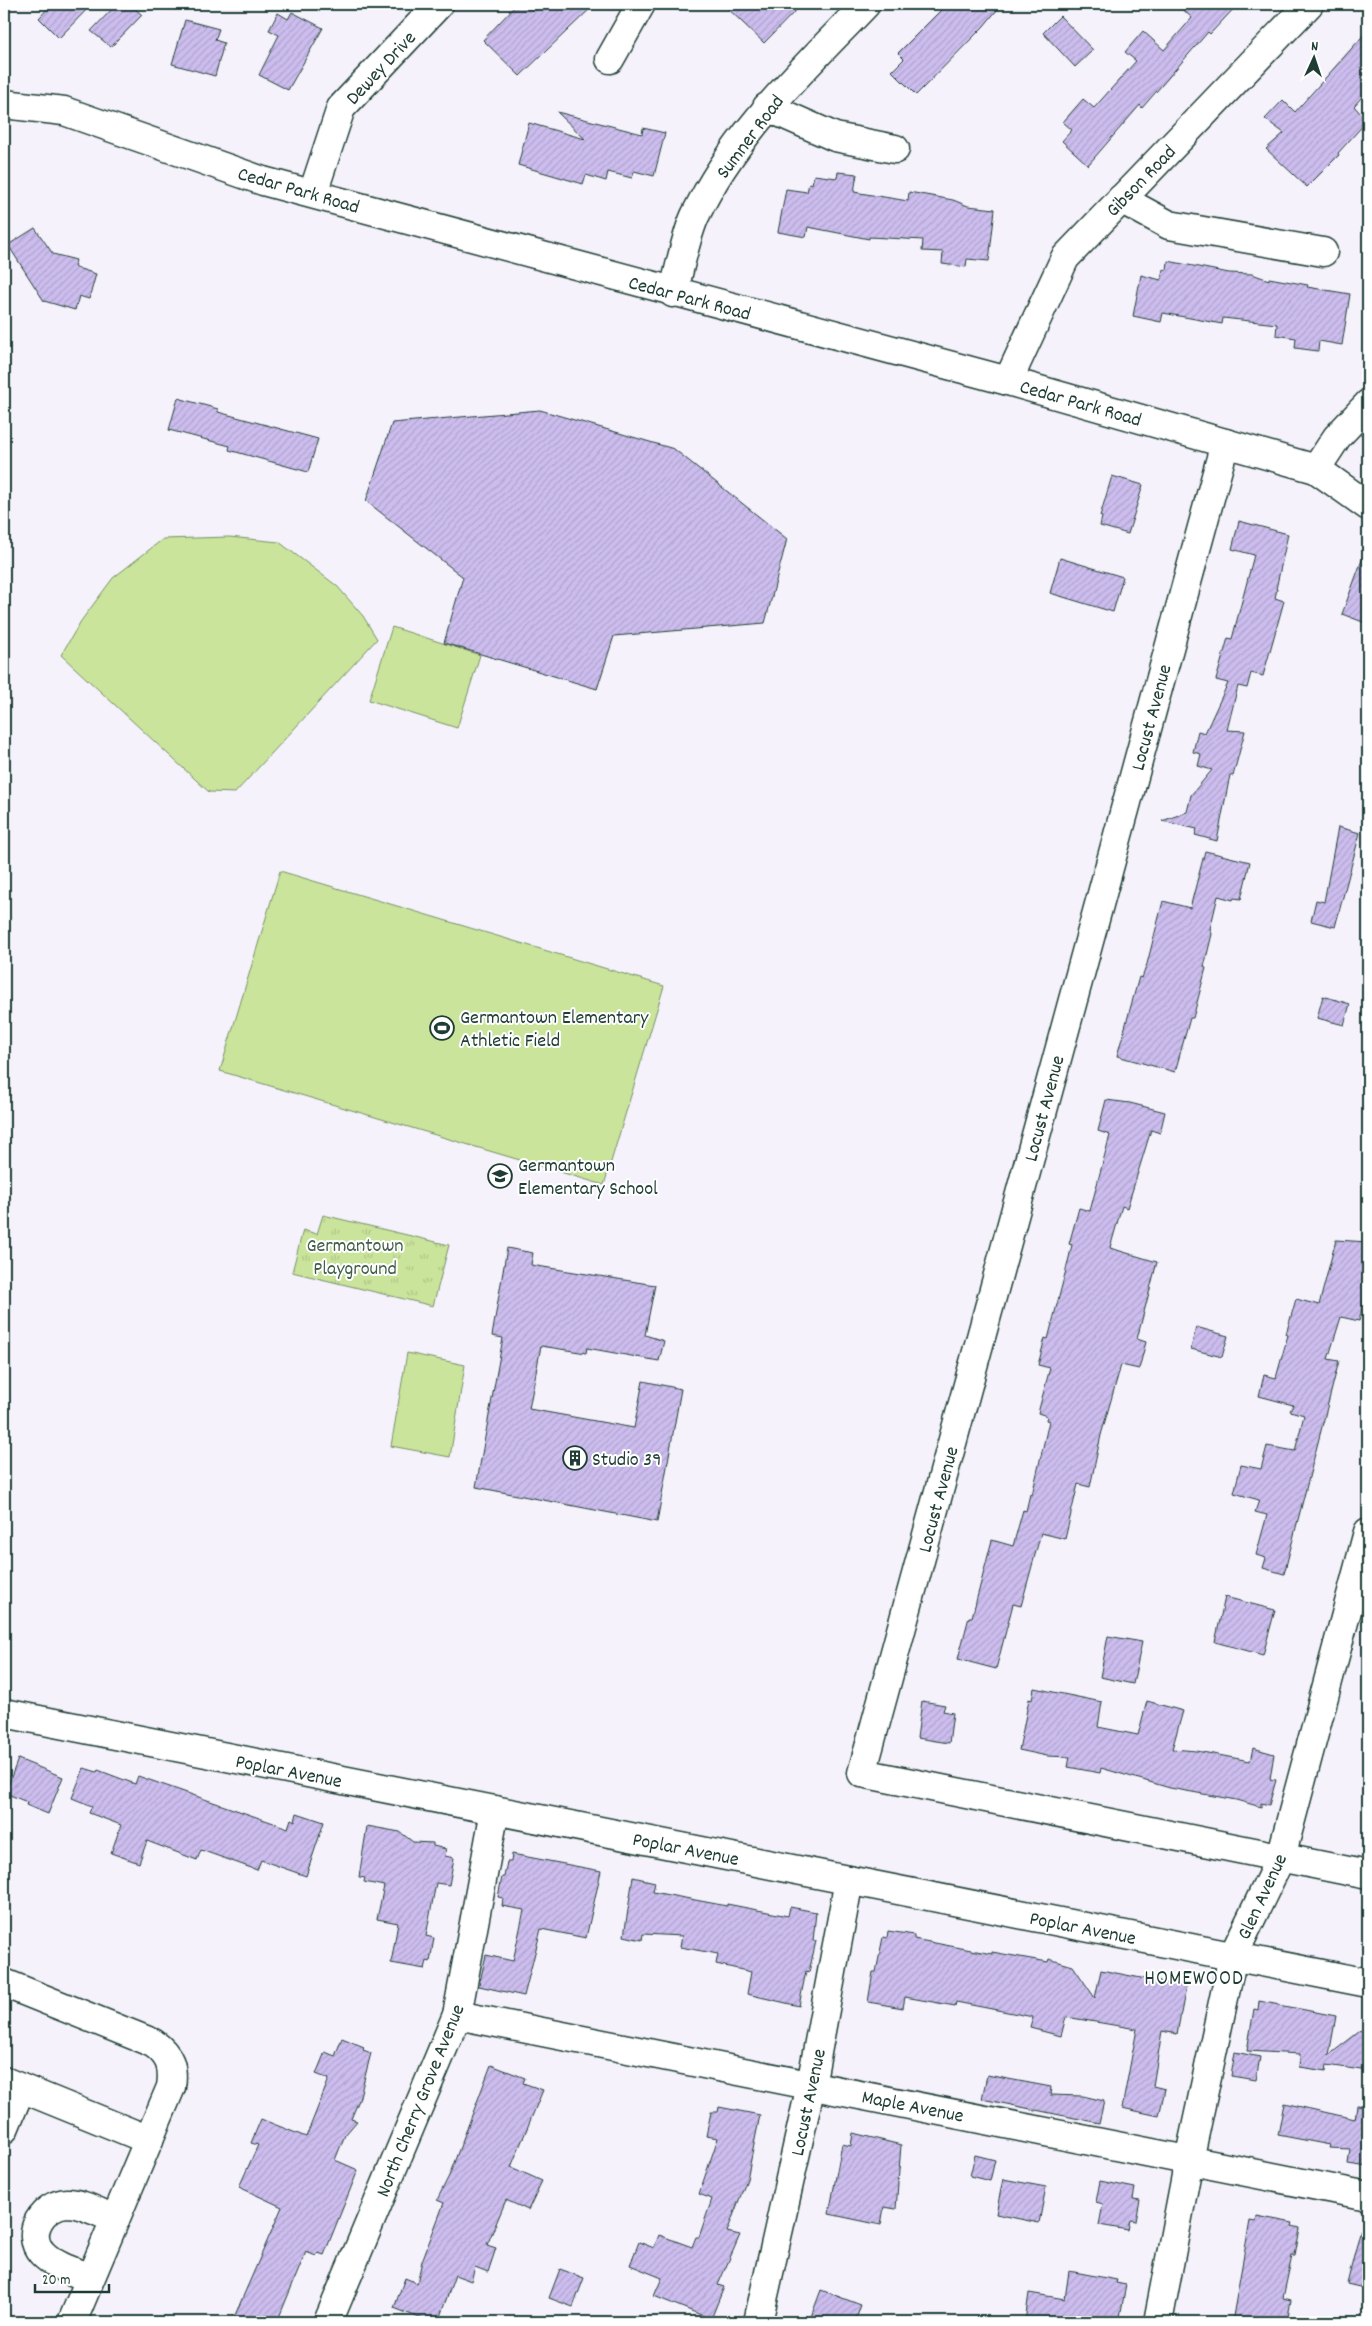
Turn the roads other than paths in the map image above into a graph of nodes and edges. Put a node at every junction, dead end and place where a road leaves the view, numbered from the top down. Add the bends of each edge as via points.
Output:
1 (439, 4) edge
2 (641, 4) edge
3 (866, 4) edge
4 (1309, 4) edge
5 (610, 59) dead end
6 (4, 104) edge
7 (767, 107) junction
8 (895, 149) dead end
9 (313, 193) junction
10 (1121, 199) junction
11 (1323, 252) dead end
12 (673, 293) junction
13 (1008, 381) junction
14 (1368, 404) edge
15 (1225, 443) junction
16 (1316, 469) junction
17 (1368, 506) edge
18 (1368, 1532) edge
19 (4, 1713) edge
20 (495, 1810) junction
21 (1280, 1857) junction
22 (1368, 1875) edge
23 (849, 1880) junction
24 (1233, 1956) junction
25 (4, 1983) edge
26 (1368, 1983) edge
27 (457, 2015) junction
28 (12, 2084) edge
29 (811, 2085) junction
30 (4, 2129) edge
31 (148, 2140) junction
32 (1189, 2160) junction
33 (1368, 2196) edge
34 (115, 2219) junction
35 (90, 2278) junction
36 (72, 2322) edge
37 (328, 2322) edge
38 (758, 2322) edge
39 (1158, 2322) edge

1 - 9 street, Dewey Drive via 341,108
2 - 5 street
3 - 7 street, Sumner Road
4 - 10 street, Gibson Road
6 - 9 street, Cedar Park Road via 64,111 264,181
7 - 8 street via 835,137
7 - 12 street, Sumner Road via 726,159 694,217
9 - 12 street, Cedar Park Road
10 - 11 street via 1169,225
10 - 13 street, Gibson Road via 1064,258
12 - 13 street, Cedar Park Road
13 - 15 street, Cedar Park Road
14 - 16 street via 1337,437
15 - 16 street, Cedar Park Road
15 - 21 street, Locust Avenue via 862,1772
16 - 17 street, Cedar Park Road
18 - 21 street, Glen Avenue
19 - 20 street, Poplar Avenue
20 - 23 street, Poplar Avenue
20 - 27 street, North Cherry Grove Avenue
21 - 22 street
21 - 24 street, Glen Avenue
23 - 24 street, Poplar Avenue
23 - 29 street, Locust Avenue
24 - 26 street, Poplar Avenue
24 - 32 street, Glen Avenue
25 - 31 street via 153,2043 163,2050 173,2074 171,2088
27 - 29 street, Maple Avenue
27 - 37 street, North Cherry Grove Avenue
28 - 30 street
28 - 31 street
29 - 32 street, Maple Avenue
29 - 38 street, Locust Avenue
31 - 34 street
32 - 33 street, Maple Avenue
32 - 39 street, Glen Avenue
34 - 35 street
34 - 35 street via 68,2203 44,2211 38,2221 36,2241 41,2252 62,2266
35 - 36 street

